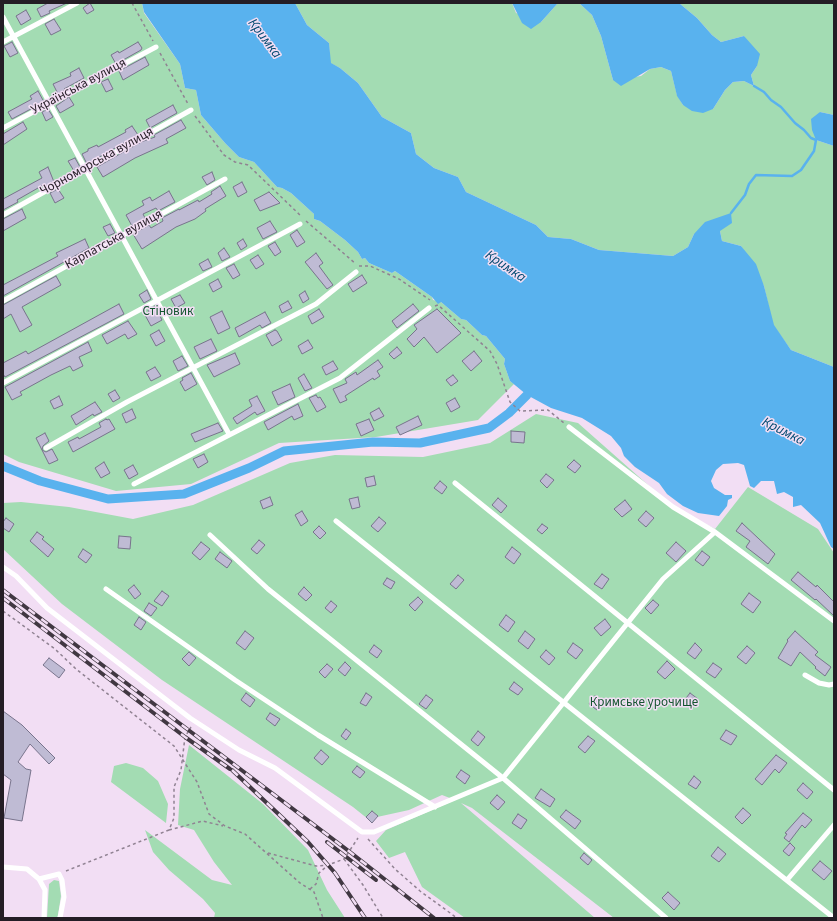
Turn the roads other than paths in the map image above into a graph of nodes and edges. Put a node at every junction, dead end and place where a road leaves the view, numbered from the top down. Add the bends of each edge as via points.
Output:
1 (77, 3) edge
2 (3, 17) edge
3 (14, 36) junction
4 (3, 42) edge
5 (156, 47) road end
6 (50, 101) junction
7 (191, 110) road end
8 (3, 128) edge
9 (86, 168) junction
10 (225, 179) dead end
11 (3, 215) edge
12 (300, 224) dead end
13 (123, 235) junction
14 (356, 272) dead end
15 (157, 299) junction
16 (3, 301) edge
17 (429, 308) road end
18 (194, 367) junction
19 (3, 383) edge
20 (569, 427) road end
21 (229, 434) junction
22 (46, 448) dead end
23 (455, 483) dead end
24 (134, 484) dead end
25 (336, 521) dead end
26 (715, 532) junction
27 (210, 535) dead end
28 (3, 567) edge
29 (106, 589) dead end
30 (834, 621) edge
31 (628, 622) junction
32 (805, 675) dead end
33 (834, 684) edge
34 (564, 702) junction
35 (503, 778) junction
36 (834, 790) edge
37 (435, 807) junction
38 (834, 825) edge
39 (3, 867) edge
40 (40, 879) junction
41 (787, 880) junction
42 (44, 918) edge
43 (60, 918) edge
44 (666, 918) edge
45 (834, 918) edge

1 - 3 lane
2 - 3 lane
3 - 4 lane
3 - 6 lane
5 - 6 lane, Українська вулиця
6 - 8 lane, Українська вулиця
6 - 9 lane
7 - 9 lane, Чорноморська вулиця
9 - 11 lane, Чорноморська вулиця
9 - 13 lane
10 - 13 lane, Карпатська вулиця
12 - 15 lane
13 - 15 lane
13 - 16 lane, Карпатська вулиця
14 - 18 lane via 316,304
15 - 18 lane
15 - 19 lane
17 - 21 lane via 340,378
18 - 21 lane
18 - 22 lane
20 - 26 lane via 673,507
21 - 24 lane
23 - 31 lane
25 - 34 lane
26 - 30 lane
26 - 31 lane via 663,579
27 - 35 lane via 268,589
28 - 37 lane via 16,576 47,608 194,721 239,750 274,768 362,832 374,832
29 - 37 lane via 318,736
31 - 34 lane
31 - 36 lane
32 - 33 lane via 819,683
34 - 35 lane
34 - 41 lane
35 - 37 lane
35 - 44 lane
38 - 41 lane
39 - 40 lane via 27,869
40 - 42 lane via 45,890
40 - 43 lane via 59,874 64,898
41 - 45 lane

